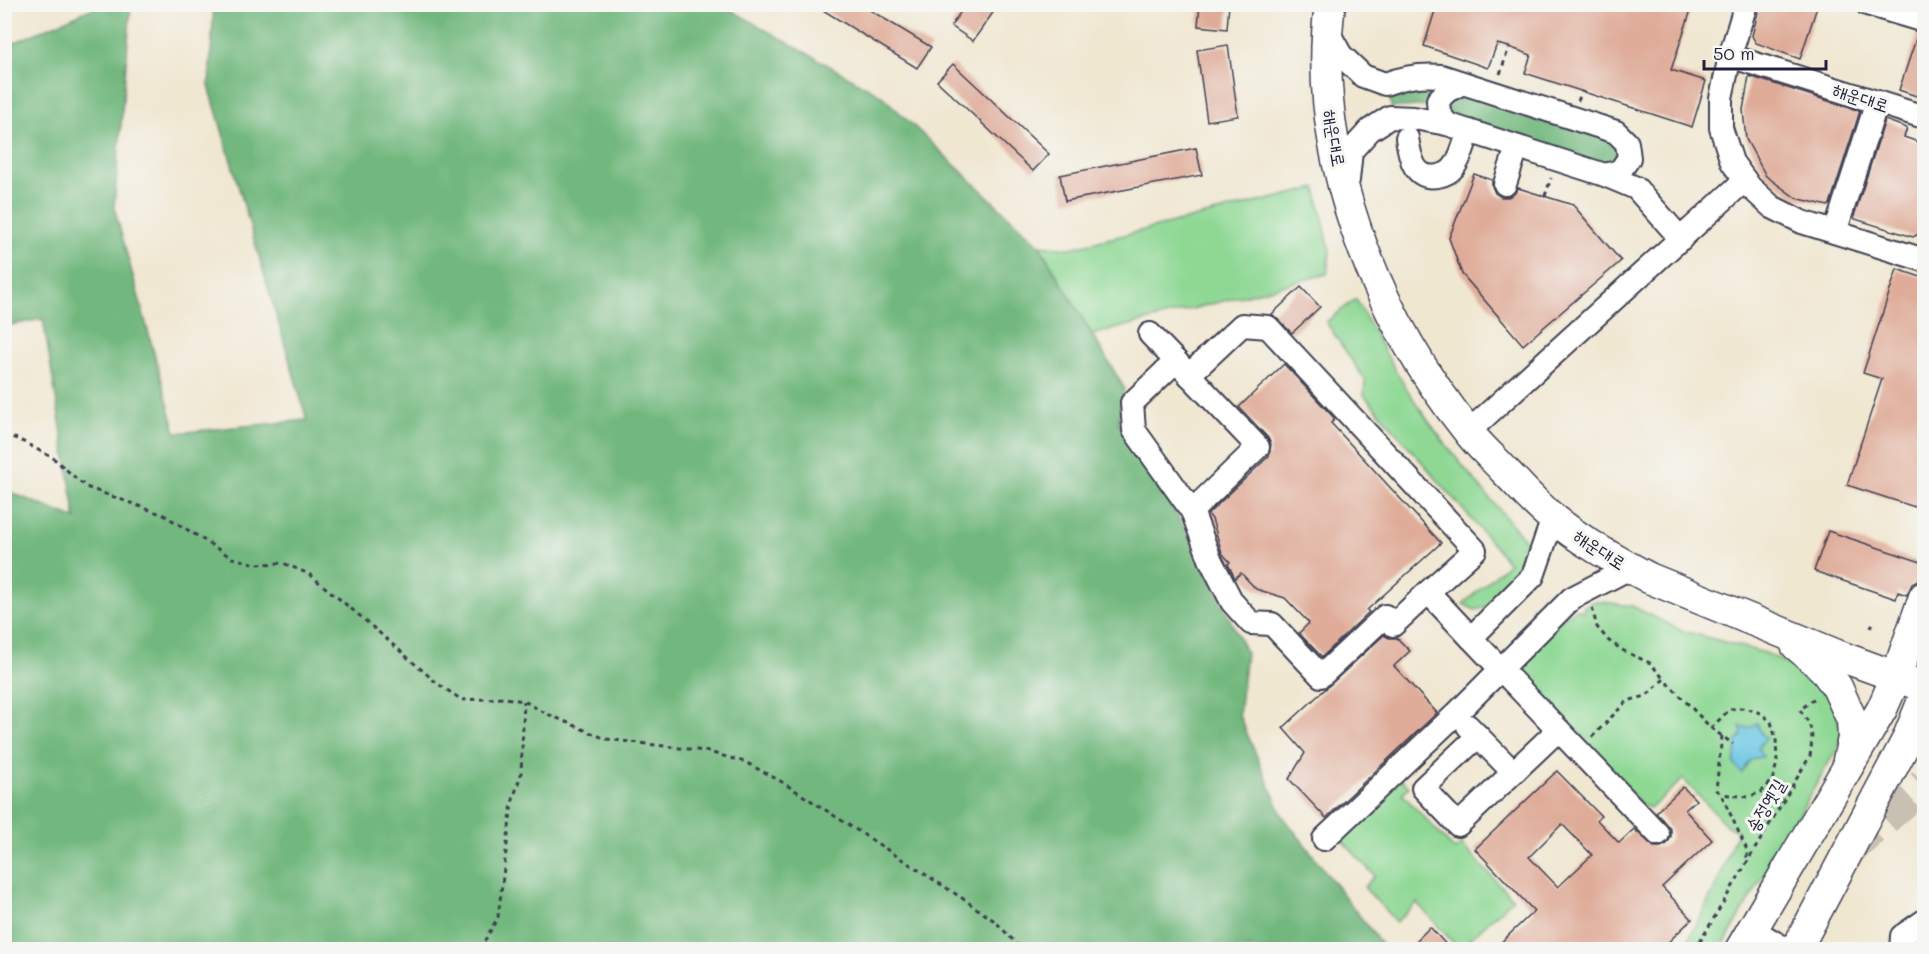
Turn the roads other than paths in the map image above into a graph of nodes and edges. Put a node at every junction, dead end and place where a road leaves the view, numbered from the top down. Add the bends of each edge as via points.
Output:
1 (1746, 4) edge
2 (1867, 4) edge
3 (1328, 17) edge
4 (1924, 21) edge
5 (1730, 56) junction
6 (1461, 84) junction
7 (1877, 102) junction
8 (1924, 117) edge
9 (1447, 124) junction
10 (1469, 131) junction
11 (1407, 138) dead end
12 (1517, 147) junction
13 (1629, 158) junction
14 (1605, 175) junction
15 (1745, 180) junction
16 (1505, 184) dead end
17 (1636, 188) junction
18 (1346, 199) junction
19 (1835, 232) junction
20 (1681, 239) junction
21 (1924, 260) edge
22 (1150, 334) dead end
23 (1183, 368) junction
24 (1468, 432) junction
25 (1192, 511) junction
26 (1553, 518) junction
27 (1630, 568) junction
28 (1428, 592) junction
29 (1924, 597) edge
30 (1780, 632) junction
31 (1471, 638) junction
32 (1501, 670) junction
33 (1896, 677) junction
34 (1924, 687) edge
35 (1924, 698) edge
36 (1456, 714) junction
37 (1558, 730) junction
38 (1478, 736) junction
39 (1513, 772) junction
40 (1844, 774) junction
41 (1658, 834) dead end
42 (1324, 839) dead end
43 (1924, 921) edge
44 (1746, 939) edge
45 (1896, 945) edge
46 (1788, 950) edge
47 (1796, 950) edge

1 - 5 street
2 - 4 street
3 - 6 street via 1341,55 1363,76 1401,87
3 - 18 main road, 해운대로 via 1329,115
5 - 7 street, 해운대로
5 - 15 street via 1721,98 1721,128 1732,162
6 - 9 street via 1438,100 1439,113
6 - 13 street via 1616,132 1627,143
7 - 8 street, 해운대로
7 - 19 street
9 - 10 street
9 - 18 street via 1390,117 1370,130 1351,151
10 - 11 street via 1453,168 1444,175 1430,177 1419,173 1413,164
10 - 12 street
12 - 14 street
12 - 16 street
13 - 14 street via 1620,171
13 - 17 street
14 - 17 street
15 - 19 street via 1772,207
15 - 20 street
17 - 20 street
18 - 24 main road, 해운대로 via 1378,286 1429,378
19 - 21 street
20 - 24 street
22 - 23 street
23 - 25 street via 1132,403 1134,430
23 - 25 street via 1258,447
23 - 28 street via 1242,325 1268,327 1475,550
24 - 26 main road, 해운대로
25 - 28 street via 1232,602 1251,622 1272,624 1321,676 1385,616 1393,625
26 - 27 main road, 해운대로
26 - 31 street via 1533,576
27 - 30 main road, 해운대로
27 - 32 street via 1572,598
28 - 31 street
29 - 33 main road
30 - 33 main road, 해운대로
30 - 40 main road via 1823,668 1838,687 1852,720 1853,738
31 - 32 street
32 - 36 street
32 - 37 street
33 - 34 main road, 해운대로
33 - 40 main road via 1882,710
35 - 47 main road via 1907,740
36 - 38 street
36 - 42 street
37 - 39 street
37 - 41 street
38 - 39 street
38 - 39 street via 1423,788 1458,825
40 - 44 main road
43 - 45 street
44 - 46 street

